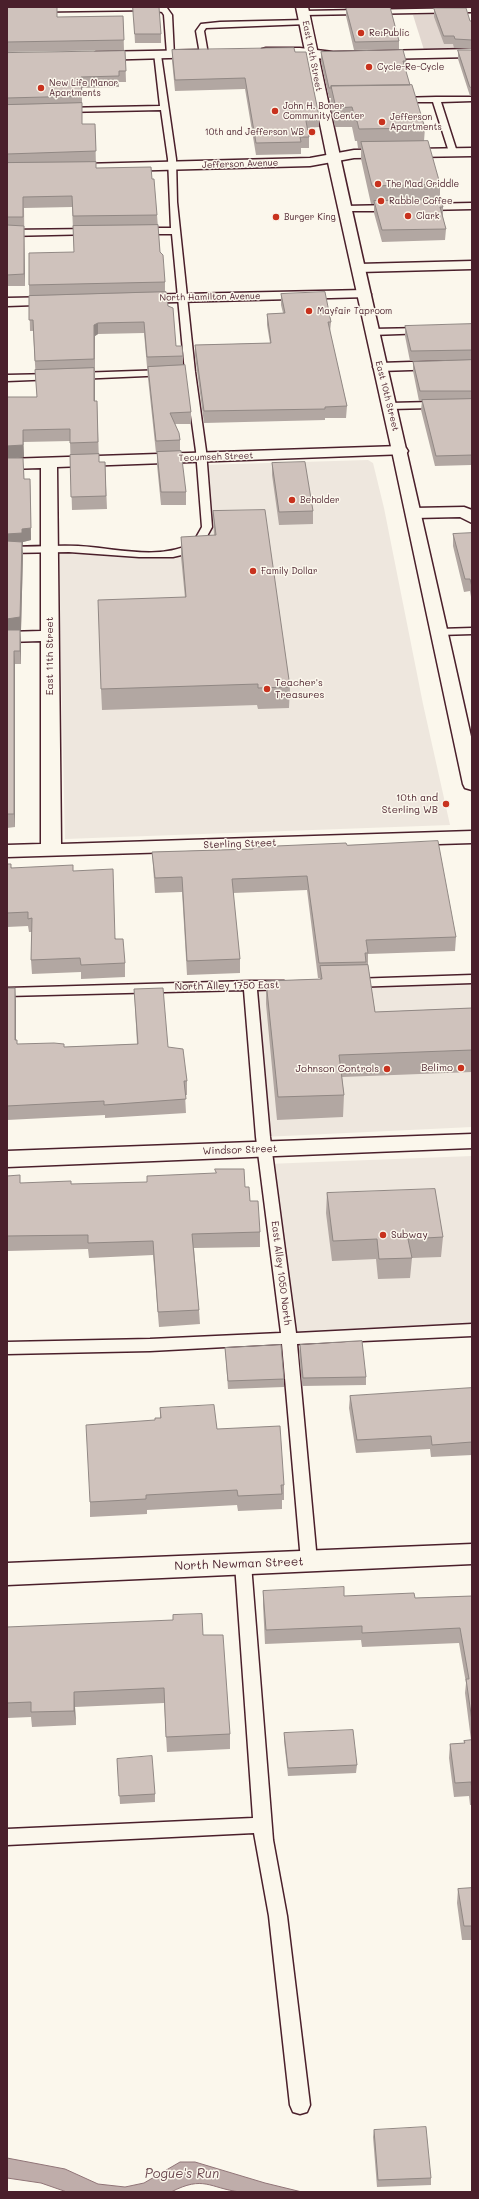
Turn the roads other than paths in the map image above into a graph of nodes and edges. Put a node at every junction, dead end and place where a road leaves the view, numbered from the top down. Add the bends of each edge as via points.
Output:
1 (7, 10) edge
2 (472, 10) edge
3 (304, 14) edge
4 (219, 53) edge
5 (256, 53) edge
6 (312, 53) junction
7 (472, 53) edge
8 (171, 54) junction
9 (204, 54) junction
10 (157, 55) junction
11 (86, 56) edge
12 (436, 99) junction
13 (472, 99) edge
14 (391, 100) edge
15 (165, 108) junction
16 (54, 111) edge
17 (453, 152) junction
18 (472, 152) edge
19 (333, 158) junction
20 (172, 166) junction
21 (7, 170) edge
22 (472, 206) edge
23 (418, 207) edge
24 (403, 208) edge
25 (345, 209) junction
26 (130, 231) edge
27 (176, 231) junction
28 (100, 232) edge
29 (7, 233) edge
30 (472, 265) edge
31 (359, 268) junction
32 (364, 294) junction
33 (184, 298) junction
34 (125, 299) edge
35 (70, 301) edge
36 (7, 302) edge
37 (434, 331) edge
38 (372, 332) junction
39 (472, 364) edge
40 (380, 367) junction
41 (182, 372) junction
42 (7, 378) edge
43 (472, 404) edge
44 (390, 406) junction
45 (400, 451) junction
46 (201, 458) junction
47 (49, 462) junction
48 (7, 464) edge
49 (469, 510) edge
50 (414, 513) junction
51 (49, 549) junction
52 (7, 550) edge
53 (472, 631) edge
54 (439, 632) junction
55 (50, 636) junction
56 (7, 637) edge
57 (471, 774) edge
58 (472, 837) edge
59 (51, 850) junction
60 (7, 851) edge
61 (472, 980) edge
62 (342, 984) edge
63 (250, 985) junction
64 (296, 985) edge
65 (7, 992) edge
66 (472, 1141) edge
67 (265, 1149) junction
68 (7, 1158) edge
69 (472, 1330) edge
70 (289, 1338) junction
71 (7, 1348) edge
72 (472, 1554) edge
73 (309, 1561) junction
74 (243, 1564) junction
75 (7, 1574) edge
76 (263, 1825) junction
77 (7, 1837) edge
78 (300, 2105) dead end

1 - 8 lane via 164,10 168,15
2 - 3 lane
3 - 6 street, East 10th Street
3 - 9 lane via 204,26 200,31
4 - 9 street
5 - 6 street
6 - 7 street via 333,56
6 - 19 street, East 10th Street via 327,102
8 - 9 street
8 - 10 street
10 - 11 street
10 - 15 lane
12 - 13 lane
12 - 14 lane
12 - 17 lane
15 - 16 lane
15 - 20 lane
17 - 18 street, Jefferson Avenue
17 - 19 street, Jefferson Avenue via 354,154
19 - 20 street, Jefferson Avenue via 310,162
19 - 25 street, East 10th Street
20 - 21 street, Jefferson Avenue
20 - 27 lane
22 - 23 lane
24 - 25 lane
25 - 31 street, East 10th Street
26 - 27 lane
27 - 33 lane
28 - 29 lane
30 - 31 street
31 - 32 street, East 10th Street
32 - 33 street, North Hamilton Avenue
32 - 38 street, East 10th Street
33 - 34 street, North Hamilton Avenue
33 - 41 lane
35 - 36 street
37 - 38 lane
38 - 40 street, East 10th Street
39 - 40 street
40 - 44 street, East 10th Street
41 - 42 lane
41 - 46 lane
43 - 44 lane
44 - 45 street, East 10th Street
45 - 46 street, Tecumseh Street
45 - 50 street, East 10th Street
46 - 47 street, Tecumseh Street
46 - 51 lane via 206,527 204,536 196,546 166,554
47 - 48 street, Tecumseh Street
47 - 51 street, East 11th Street
49 - 50 street
50 - 54 street, East 10th Street
51 - 52 lane
51 - 55 street, East 11th Street
53 - 54 lane
54 - 57 street, East 10th Street
55 - 56 street
55 - 59 street, East 11th Street
58 - 59 street, Sterling Street
59 - 60 street, Sterling Street
61 - 62 lane
63 - 64 lane, North Alley 1750 East
63 - 65 lane, North Alley 1750 East
63 - 67 lane, East Alley 1050 North
66 - 67 street, Windsor Street
67 - 68 street, Windsor Street
67 - 70 lane, East Alley 1050 North
69 - 70 lane
70 - 71 lane via 150,1345
70 - 73 lane, East Alley 1050 North
72 - 73 street, North Newman Street
73 - 74 street, North Newman Street
74 - 75 street, North Newman Street
74 - 76 lane
76 - 77 lane
76 - 78 lane via 278,1916

